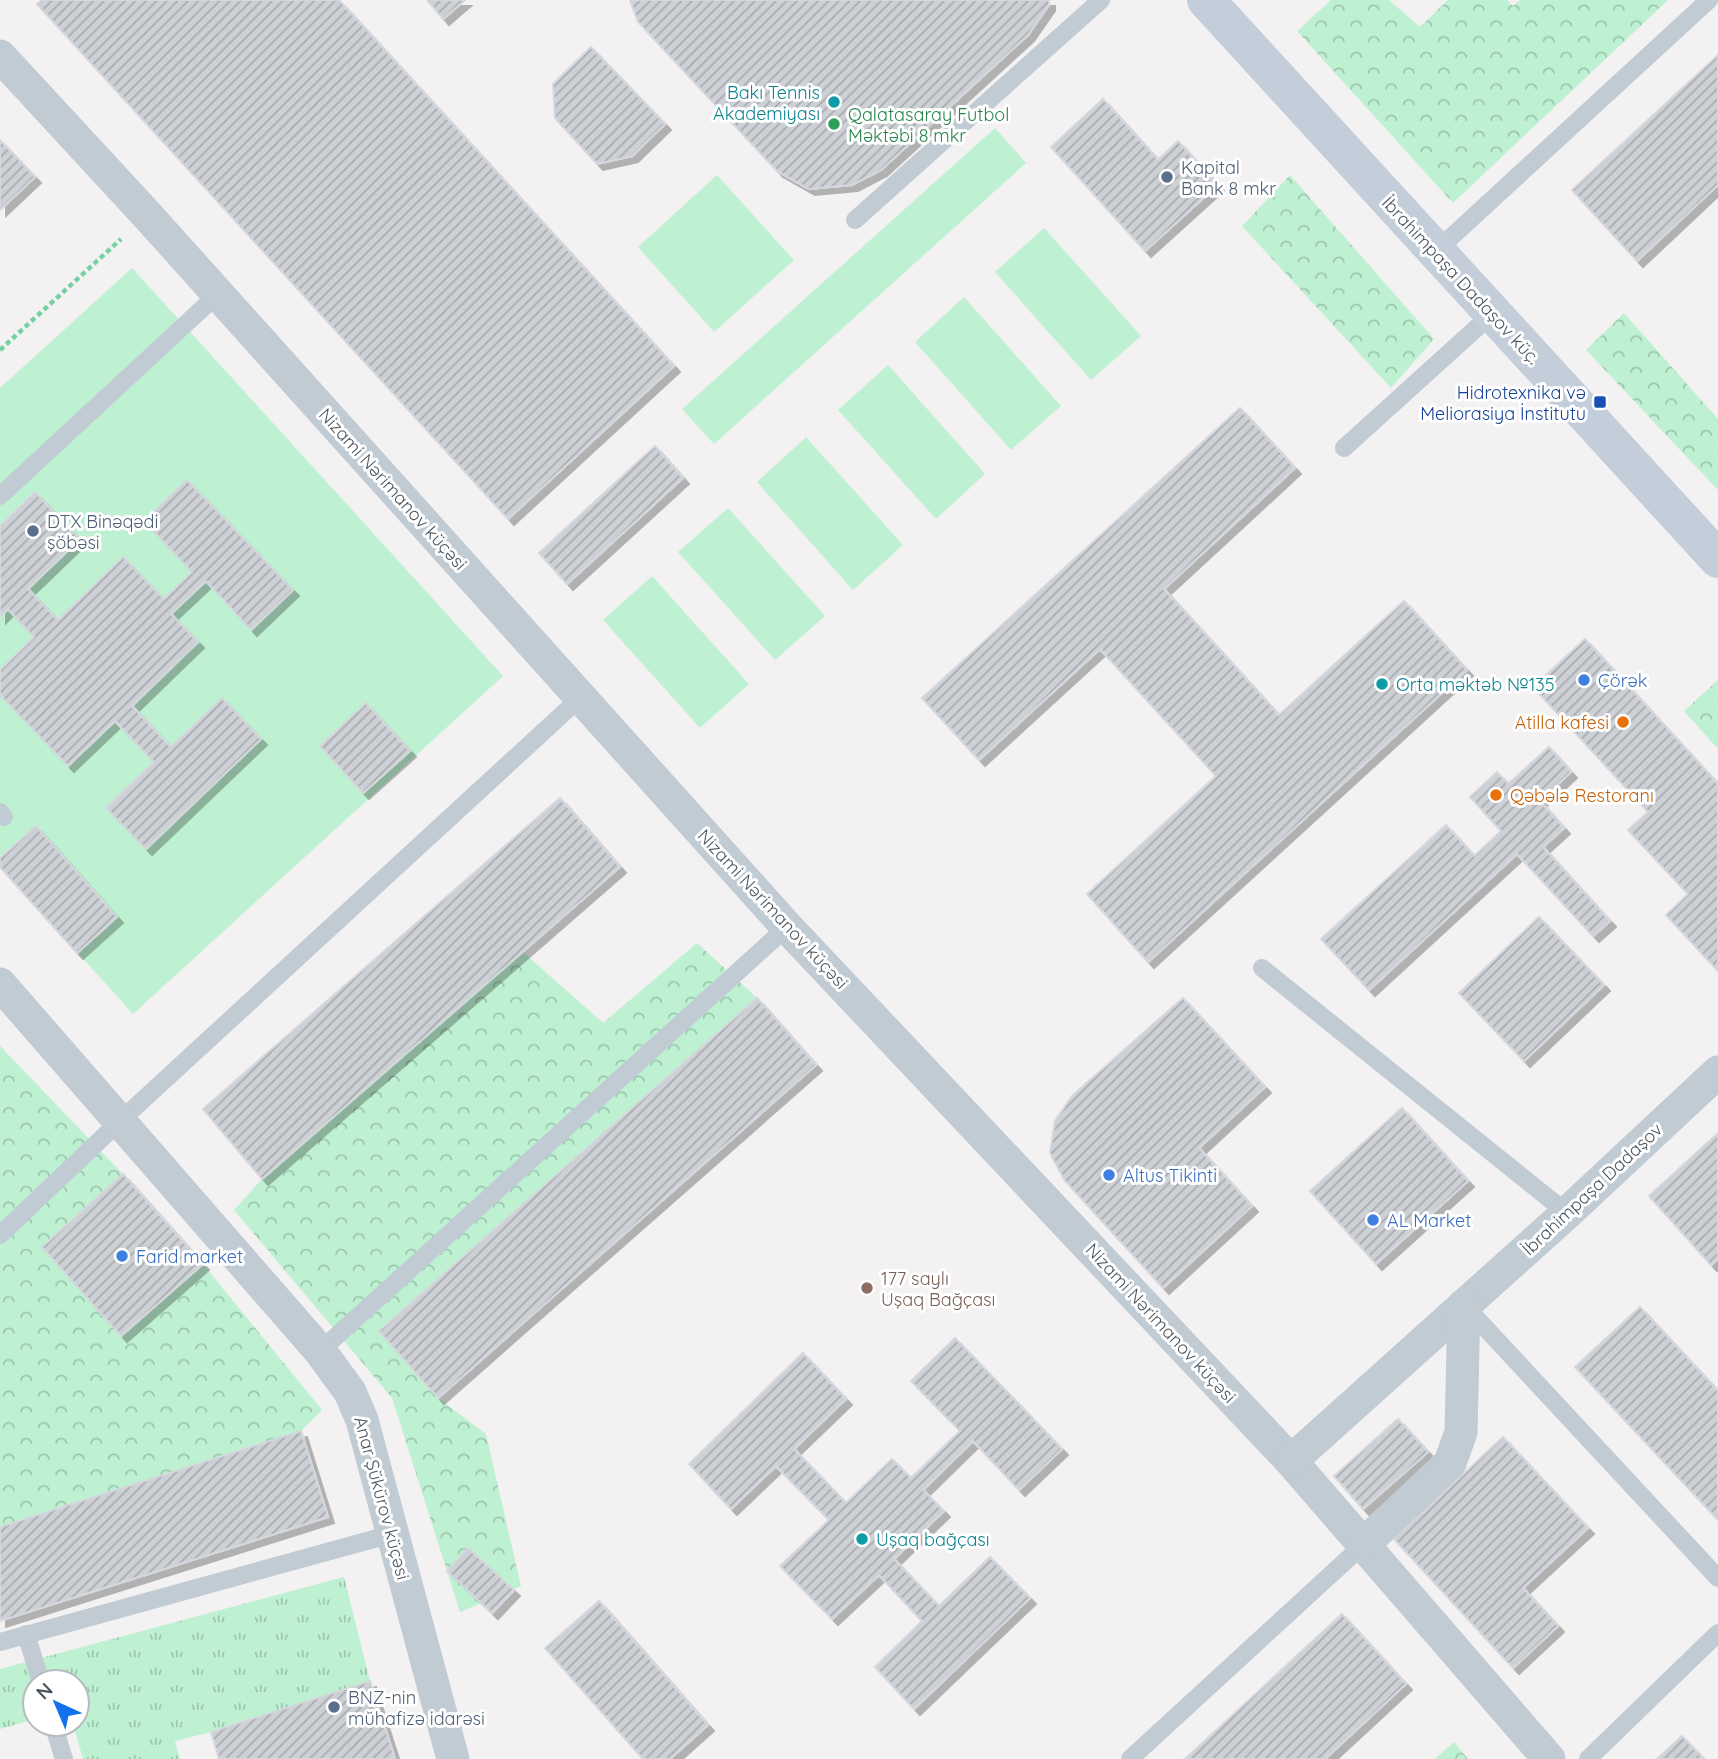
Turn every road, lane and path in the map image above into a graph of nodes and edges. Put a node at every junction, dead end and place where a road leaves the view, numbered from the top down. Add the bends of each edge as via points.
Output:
1 (1101, 0) edge
2 (1206, 0) edge
3 (1709, 0) edge
4 (0, 56) edge
5 (147, 215) junction
6 (855, 220) dead end
7 (1435, 252) junction
8 (218, 294) junction
9 (1492, 314) junction
10 (0, 350) edge
11 (1344, 448) dead end
12 (0, 496) edge
13 (1718, 559) edge
14 (580, 697) junction
15 (787, 926) junction
16 (1262, 968) dead end
17 (0, 984) edge
18 (1718, 1072) edge
19 (120, 1121) junction
20 (1567, 1213) junction
21 (0, 1234) edge
22 (1465, 1305) junction
23 (320, 1352) junction
24 (1291, 1461) junction
25 (391, 1534) junction
26 (1364, 1544) junction
27 (1718, 1578) edge
28 (1718, 1633) edge
29 (26, 1634) junction
30 (0, 1642) edge
31 (37, 1668) edge
32 (57, 1738) edge
33 (64, 1759) edge
34 (453, 1759) edge
35 (1130, 1759) edge
36 (1549, 1759) edge
37 (1588, 1759) edge

1 - 6 lane
2 - 7 street, İbrahimpaşa Dadaşov küç.
3 - 7 lane
4 - 5 street, Nizami Nərimanov küçəsi
5 - 8 street, Nizami Nərimanov küçəsi
5 - 10 path
7 - 9 street, İbrahimpaşa Dadaşov küç.
8 - 12 lane
8 - 14 street, Nizami Nərimanov küçəsi
9 - 11 lane
9 - 13 street, İbrahimpaşa Dadaşov küç.
14 - 15 street, Nizami Nərimanov küçəsi
14 - 19 lane
15 - 23 lane
15 - 24 street, Nizami Nərimanov küçəsi
16 - 20 lane
17 - 19 street, Anar Şükürov küçəsi
18 - 20 street, İbrahimpaşa Dadaşov
19 - 21 lane
19 - 23 street, Anar Şükürov küçəsi
20 - 22 street, İbrahimpaşa Dadaşov
22 - 24 street, İbrahimpaşa Dadaşov
22 - 26 street via 1461,1432 1450,1463
22 - 27 lane
23 - 25 street, Anar Şükürov küçəsi via 350,1392 362,1420
24 - 26 street, Nizami Nərimanov küçəsi
25 - 29 lane
25 - 34 street, Anar Şükürov küçəsi
26 - 35 lane
26 - 36 street, Nizami Nərimanov küçəsi
28 - 37 lane
29 - 30 lane
29 - 31 lane
32 - 33 lane

